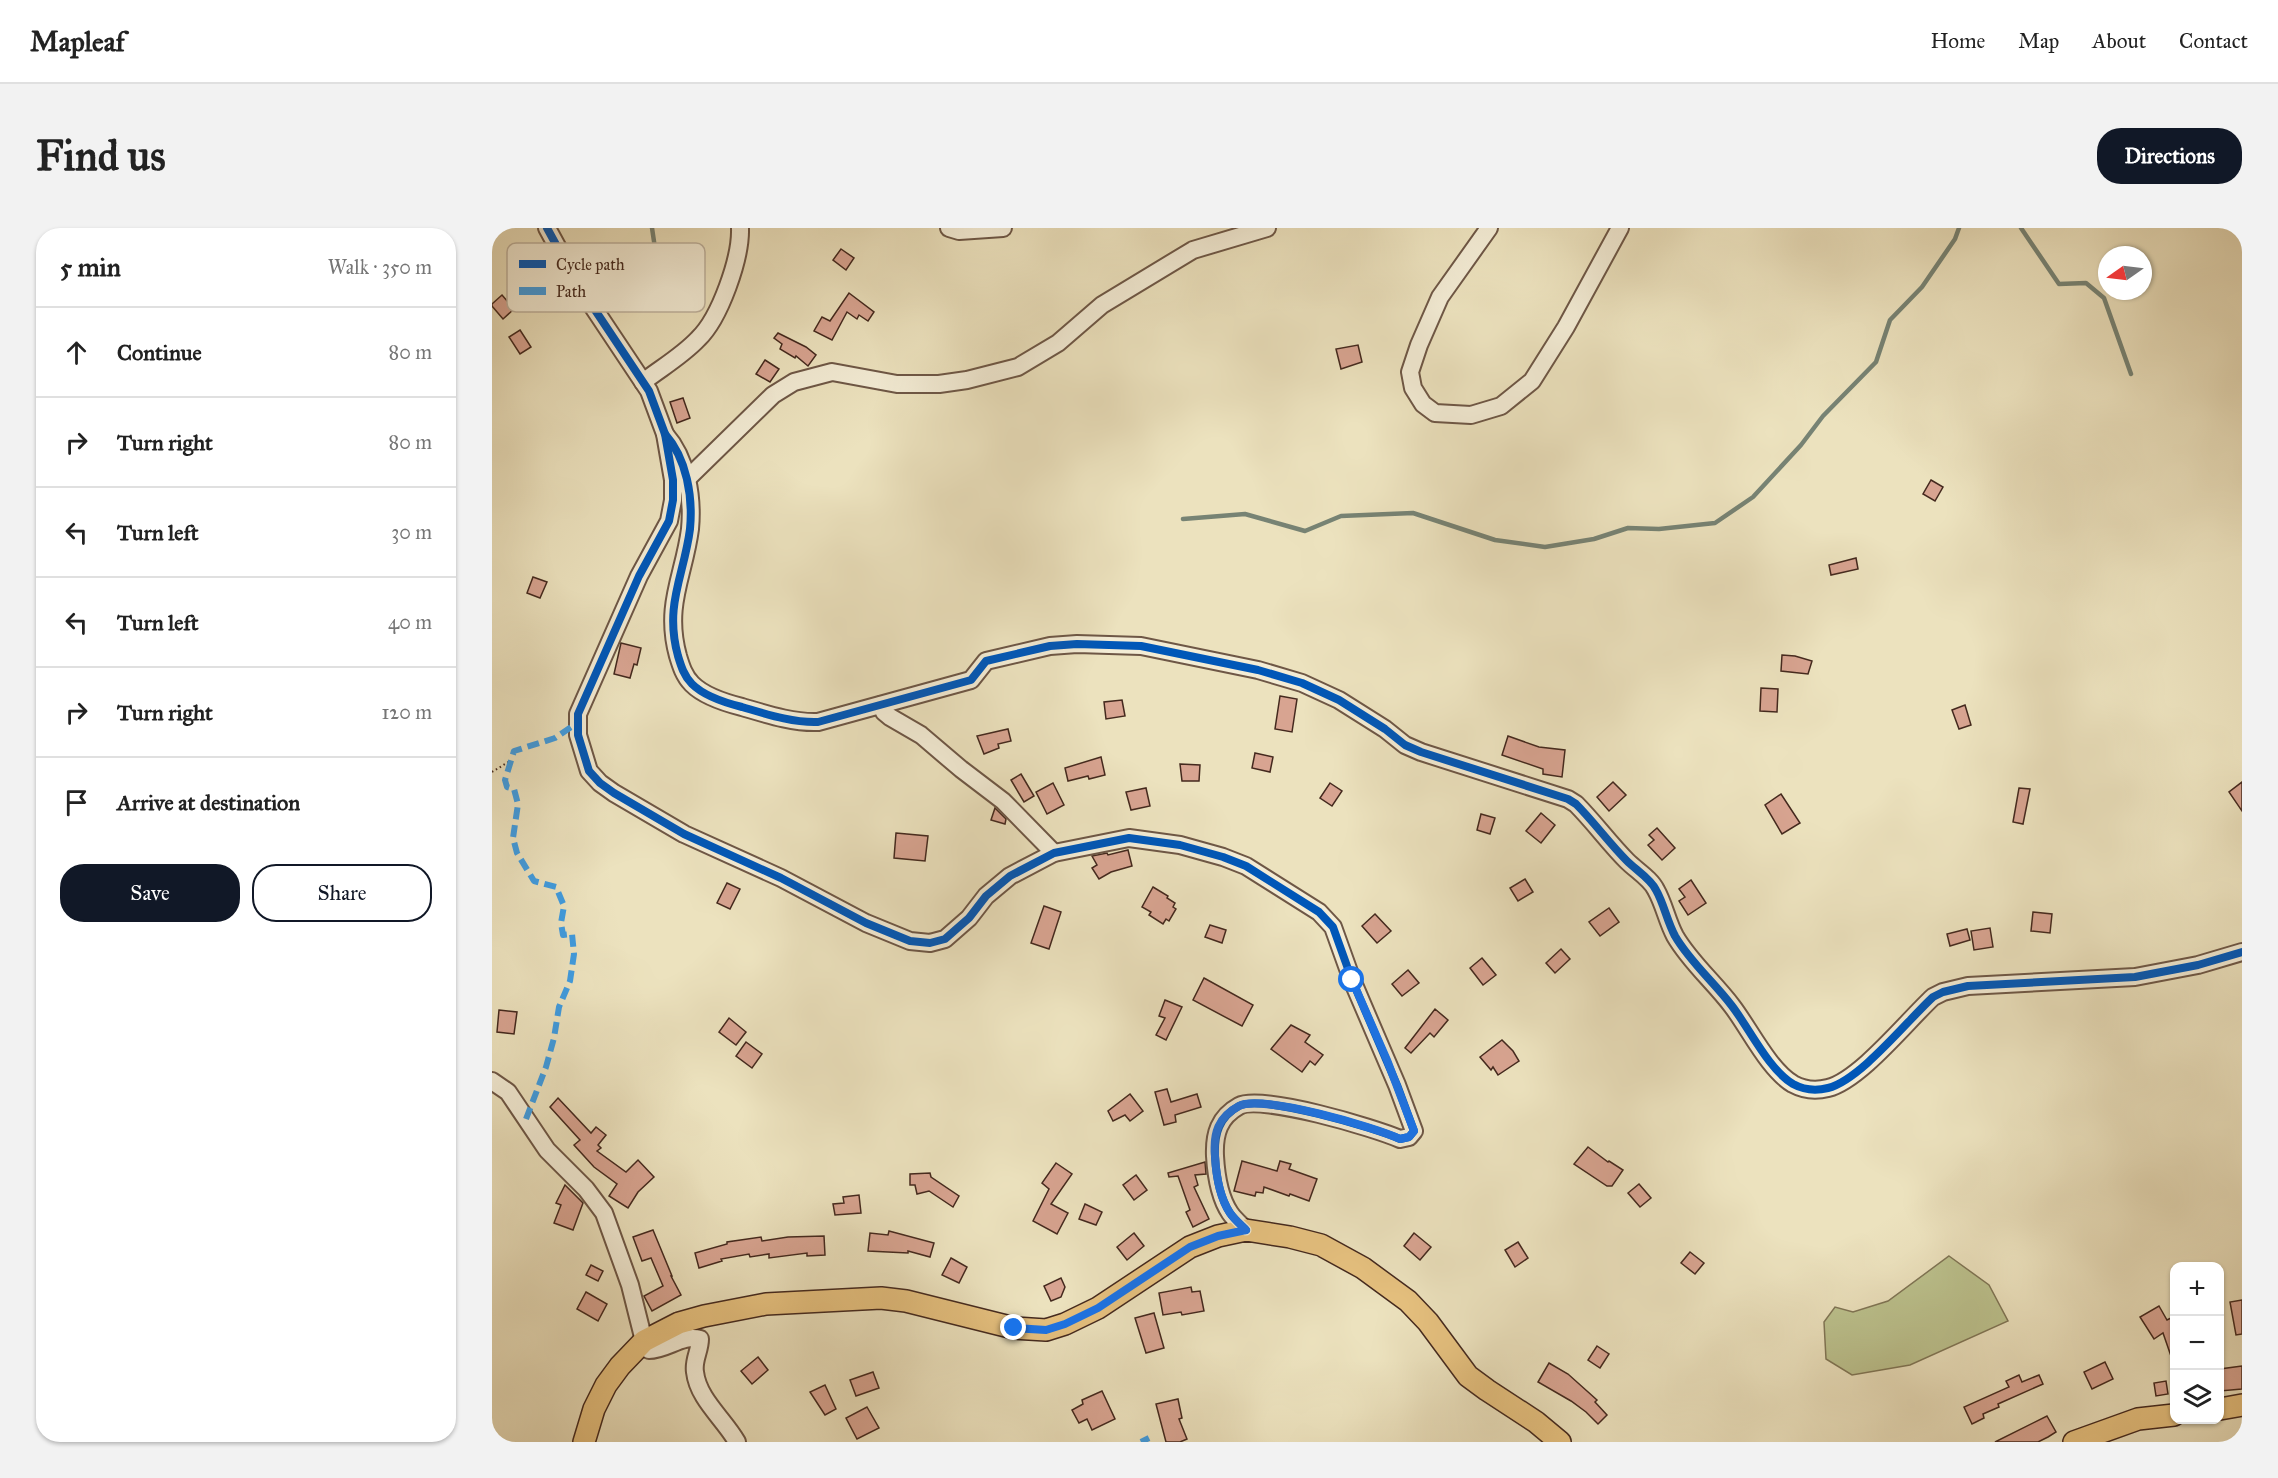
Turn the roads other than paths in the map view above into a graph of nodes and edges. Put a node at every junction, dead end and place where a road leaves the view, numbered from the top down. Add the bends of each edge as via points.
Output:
1 (547, 228) edge
2 (949, 228) edge
3 (1003, 228) edge
4 (1267, 228) edge
5 (1489, 228) edge
6 (1620, 228) edge
7 (741, 229) edge
8 (555, 243) edge
9 (596, 312) edge
10 (643, 382) junction
11 (665, 434) junction
12 (687, 479) junction
13 (881, 705) junction
14 (1054, 853) junction
15 (2242, 952) edge
16 (492, 1081) edge
17 (1246, 1230) junction
18 (644, 1341) junction
19 (2242, 1405) edge
20 (2224, 1408) edge
21 (2170, 1416) edge
22 (584, 1442) edge
23 (737, 1442) edge
24 (1560, 1442) edge
25 (2074, 1442) edge

1 - 8 street
2 - 3 street
4 - 12 street via 1193,250 1102,305 1058,343 1018,367 933,384 897,384 832,372 794,382 772,395
5 - 6 street via 1440,297 1410,372 1413,388 1434,413 1471,415 1501,406 1532,381
7 - 10 street via 731,280 705,330 686,351
9 - 10 street
10 - 11 street
11 - 12 street via 676,449
11 - 14 street via 673,510 578,714 580,742 594,778 684,834 910,941 930,943 945,939 1010,876
12 - 13 street via 690,531 676,588 672,626 679,661 690,682 731,704 815,723
13 - 14 street via 890,717 921,735 1004,801
13 - 15 street via 971,680 986,661 1077,644 1141,646 1302,683 1339,700 1421,753 1576,804 1626,861 1656,888 1676,938 1733,1007 1778,1073 1811,1090 1842,1083 1943,992 1968,986 2135,977
14 - 17 street via 1129,838 1198,850 1246,866 1319,912 1333,927 1414,1131 1400,1139 1326,1115 1269,1103 1239,1106 1215,1130 1215,1159 1231,1214
16 - 18 street via 508,1092 547,1150 604,1213 630,1285
17 - 18 main road via 1190,1247 1098,1308 1046,1330 1014,1328 881,1298 775,1303 713,1314 680,1323
17 - 24 main road via 1321,1245 1364,1268 1408,1301 1468,1376
18 - 22 main road via 606,1385
18 - 23 street via 649,1350 659,1350 691,1337 700,1339 694,1369 697,1385
19 - 20 main road
21 - 25 main road via 2138,1419

